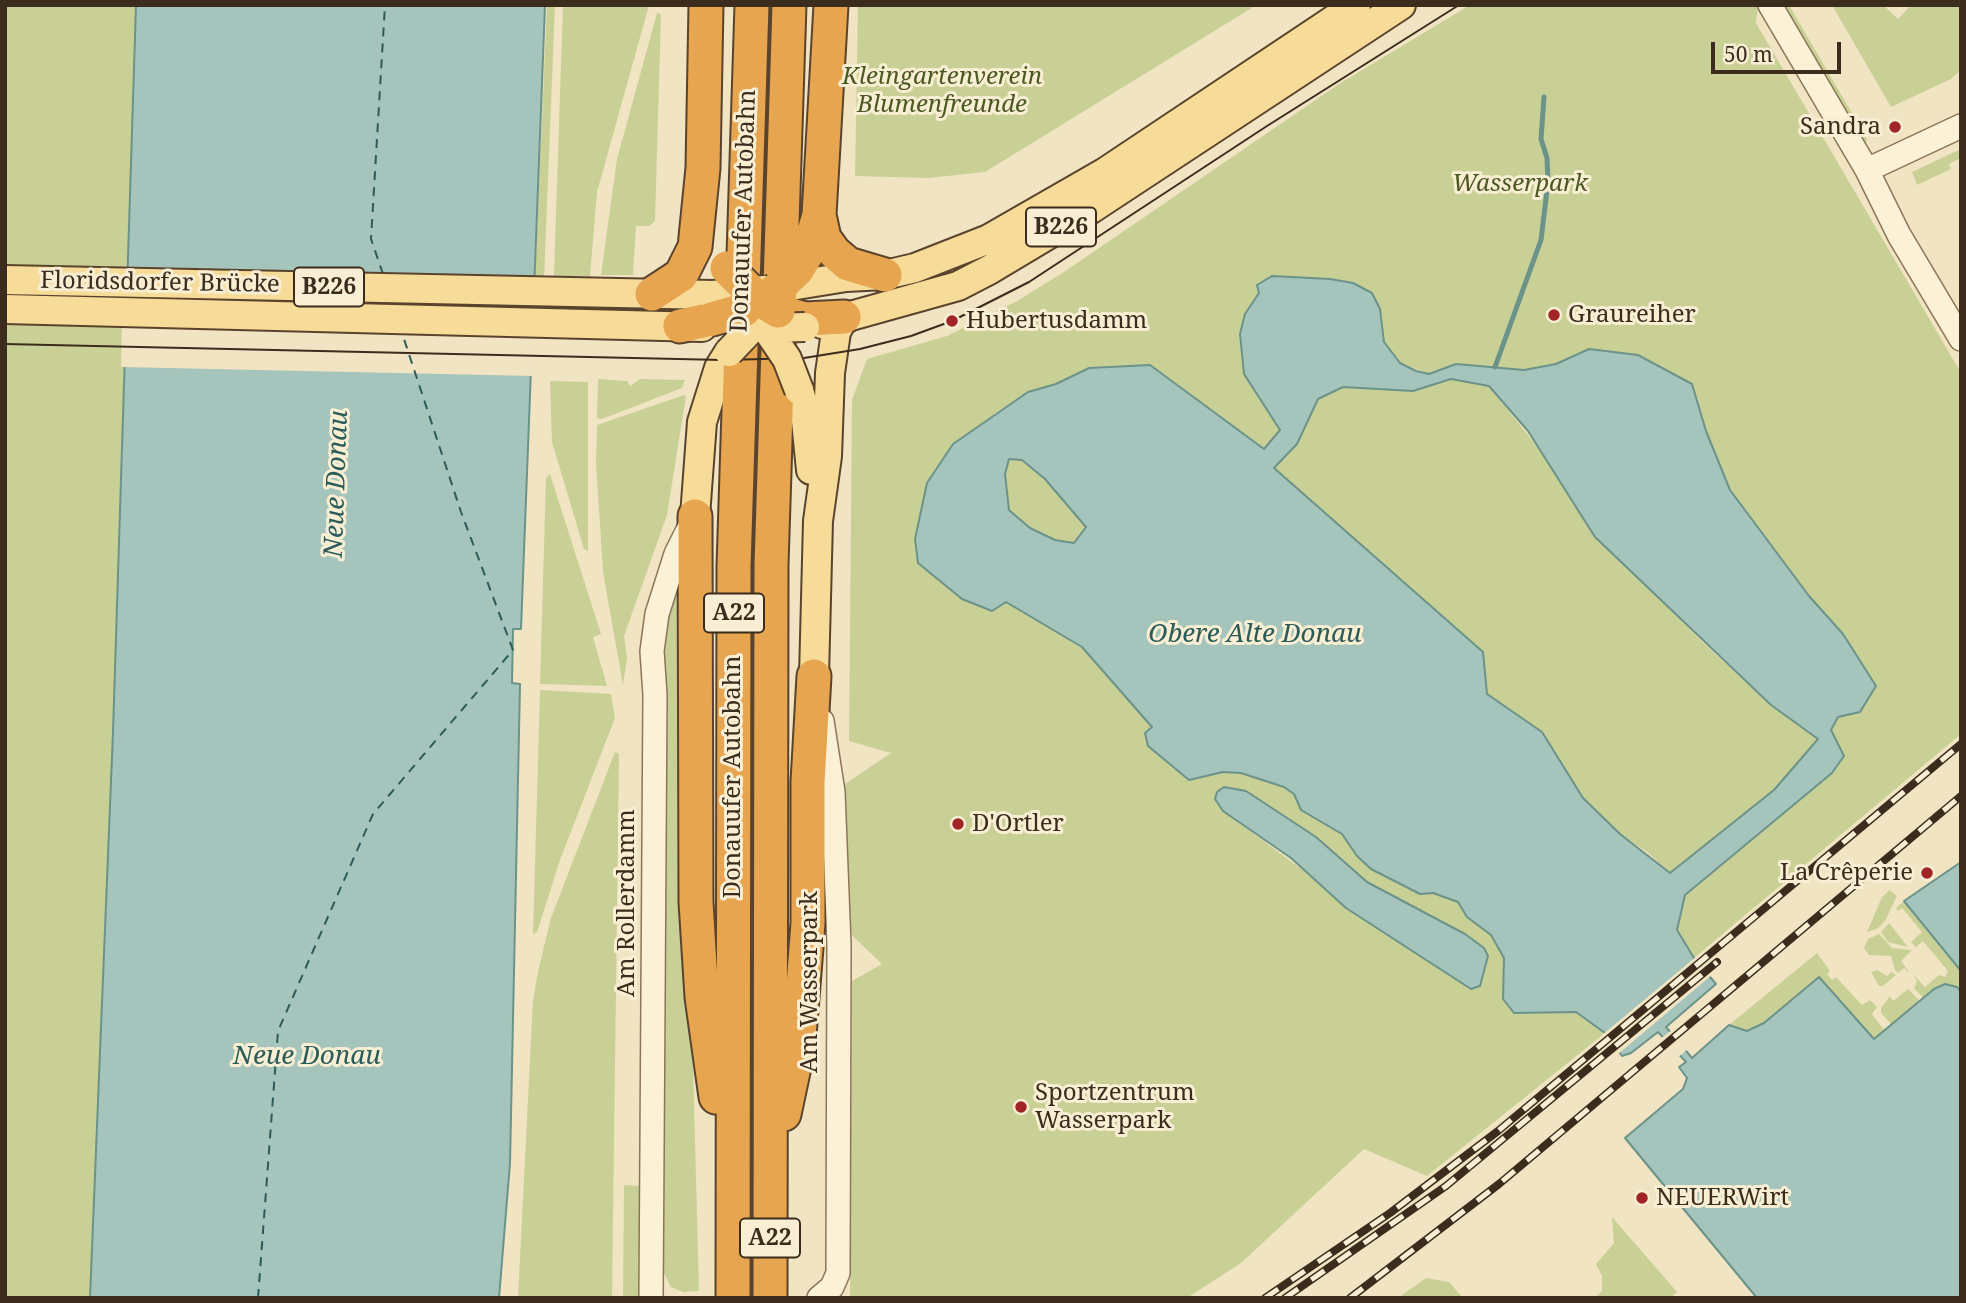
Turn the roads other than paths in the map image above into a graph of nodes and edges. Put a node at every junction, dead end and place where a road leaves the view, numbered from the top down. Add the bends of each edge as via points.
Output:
1 (706, 5) edge
2 (752, 5) edge
3 (789, 5) edge
4 (831, 5) edge
5 (1356, 5) edge
6 (1401, 5) edge
7 (1770, 5) edge
8 (1961, 126) edge
9 (703, 168) junction
10 (1867, 170) junction
11 (819, 215) junction
12 (885, 275) junction
13 (5, 280) edge
14 (652, 294) junction
15 (707, 304) junction
16 (778, 306) junction
17 (5, 309) edge
18 (844, 317) junction
19 (1961, 339) edge
20 (713, 373) junction
21 (695, 516) junction
22 (818, 521) junction
23 (814, 676) junction
24 (770, 1178) junction
25 (733, 1222) junction
26 (826, 1293) edge
27 (651, 1298) edge
28 (733, 1298) edge
29 (770, 1298) edge

1 - 9 highway
2 - 25 highway, Donauufer Autobahn / A22 via 734,566
3 - 24 highway, Donauufer Autobahn / A22 via 771,565
4 - 11 highway
5 - 12 main road, B226 via 1030,218 946,257
6 - 18 main road, B226 via 1091,209 989,270 958,286
7 - 10 street
8 - 10 street
9 - 14 highway via 693,254 681,275
9 - 15 highway via 714,238
10 - 19 street via 1899,235
11 - 12 highway via 824,238 834,252 848,264
11 - 16 highway via 813,240
12 - 16 main road via 850,291
13 - 14 main road, Floridsdorfer Brücke / B226
14 - 15 main road, B226
15 - 16 highway, bridge
15 - 16 highway, bridge
15 - 17 main road, Floridsdorfer Brücke / B226 via 609,326
15 - 20 main road
16 - 18 highway
16 - 20 main road, bridge
16 - 22 main road, bridge via 787,359 807,424
18 - 22 main road via 832,354 827,456
20 - 21 main road via 700,438
21 - 25 highway via 697,915 702,997
21 - 27 street, Am Rollerdamm via 663,594 652,651
22 - 23 main road
23 - 24 highway via 808,923 799,1034
23 - 26 street, Am Wasserpark via 833,792 839,945 838,1273
24 - 29 highway, Donauufer Autobahn / A22
25 - 28 highway, Donauufer Autobahn / A22

